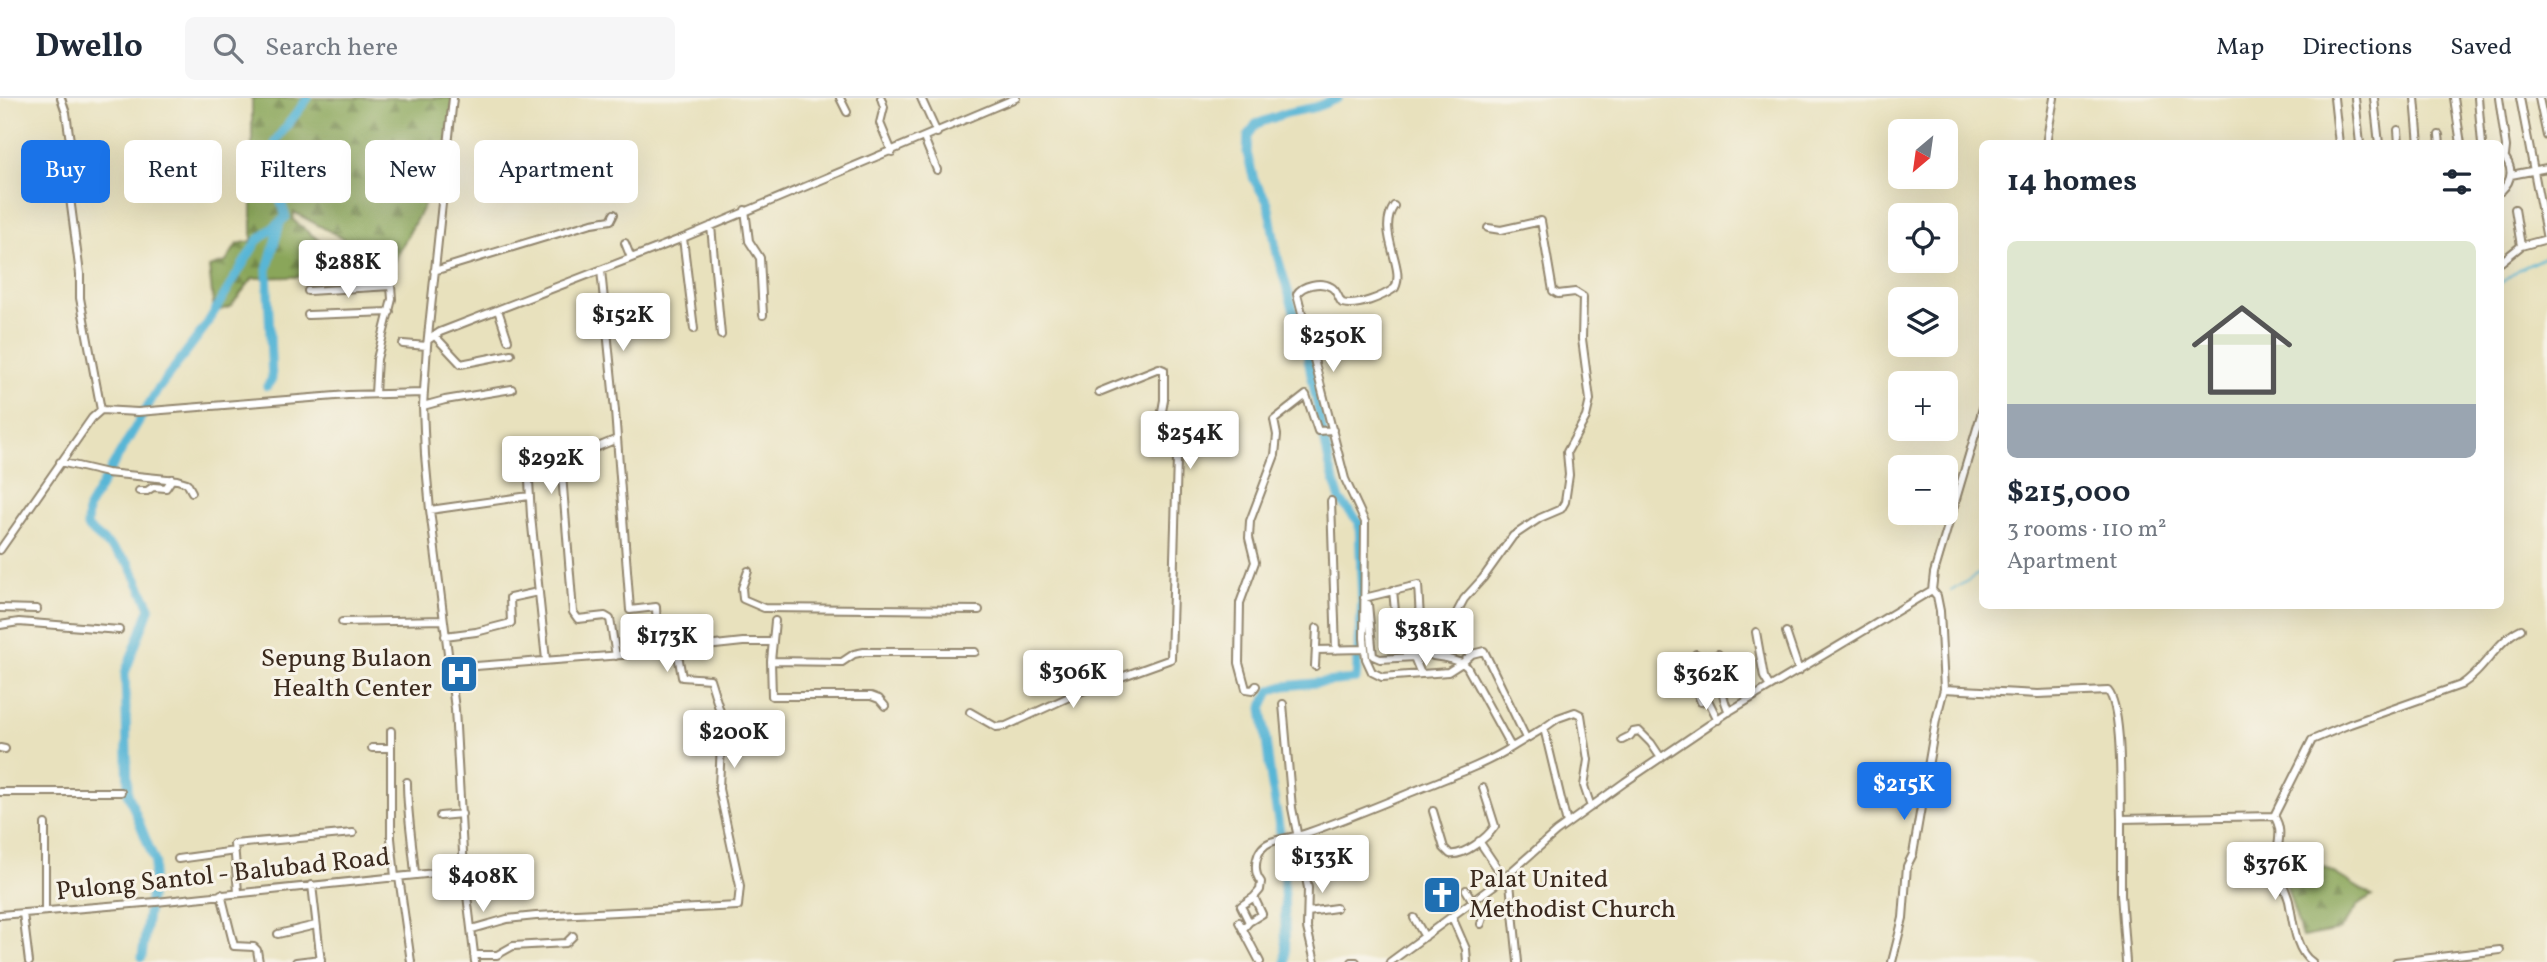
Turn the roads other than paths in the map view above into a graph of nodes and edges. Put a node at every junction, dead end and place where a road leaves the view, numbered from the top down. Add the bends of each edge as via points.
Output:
1 (61, 98) edge
2 (453, 98) edge
3 (840, 98) edge
4 (881, 98) edge
5 (922, 98) edge
6 (2054, 98) edge
7 (2334, 98) edge
8 (2355, 98) edge
9 (2374, 98) edge
10 (2414, 98) edge
11 (2454, 98) edge
12 (2478, 98) edge
13 (2499, 98) edge
14 (2520, 98) edge
15 (2539, 98) edge
16 (1014, 99) edge
17 (847, 112) dead end
18 (2398, 130) dead end
19 (937, 133) junction
20 (2439, 135) dead end
21 (2547, 136) edge
22 (924, 138) junction
23 (2047, 140) edge
24 (2339, 140) edge
25 (2360, 140) edge
26 (2379, 140) edge
27 (2399, 140) edge
28 (2419, 140) edge
29 (2440, 140) edge
30 (2460, 140) edge
31 (2482, 140) edge
32 (892, 152) junction
33 (2504, 152) edge
34 (2504, 156) edge
35 (2547, 168) edge
36 (937, 170) dead end
37 (2534, 171) junction
38 (2511, 174) junction
39 (2504, 188) edge
40 (1394, 206) dead end
41 (2515, 209) dead end
42 (745, 210) junction
43 (614, 214) dead end
44 (710, 226) junction
45 (1488, 228) dead end
46 (683, 237) junction
47 (2547, 239) edge
48 (625, 243) dead end
49 (2521, 246) junction
50 (631, 258) junction
51 (2504, 259) edge
52 (601, 270) junction
53 (434, 271) junction
54 (308, 291) dead end
55 (498, 310) junction
56 (390, 312) junction
57 (308, 315) dead end
58 (763, 315) dead end
59 (694, 328) dead end
60 (721, 335) dead end
61 (508, 340) dead end
62 (430, 341) junction
63 (403, 344) dead end
64 (510, 354) dead end
65 (512, 389) dead end
66 (1099, 392) dead end
67 (424, 393) junction
68 (375, 394) junction
69 (423, 407) junction
70 (101, 410) junction
71 (1979, 421) edge
72 (1327, 430) junction
73 (617, 439) junction
74 (527, 445) dead end
75 (60, 462) junction
76 (561, 462) junction
77 (172, 479) junction
78 (528, 479) junction
79 (139, 491) dead end
80 (192, 492) dead end
81 (529, 496) junction
82 (1331, 500) dead end
83 (430, 510) junction
84 (0, 550) edge
85 (748, 571) dead end
86 (1393, 590) junction
87 (1932, 590) junction
88 (538, 592) junction
89 (1366, 597) junction
90 (0, 608) edge
91 (37, 609) dead end
92 (978, 610) dead end
93 (443, 620) junction
94 (342, 621) dead end
95 (775, 621) dead end
96 (0, 625) edge
97 (1317, 628) dead end
98 (2521, 629) dead end
99 (120, 630) dead end
100 (639, 631) dead end
101 (1756, 632) dead end
102 (1786, 632) dead end
103 (445, 636) junction
104 (631, 636) dead end
105 (1425, 641) junction
106 (773, 642) junction
107 (1317, 648) junction
108 (1336, 648) junction
109 (677, 649) junction
110 (1359, 649) junction
111 (658, 650) junction
112 (975, 652) dead end
113 (637, 653) junction
114 (1696, 654) dead end
115 (1718, 654) dead end
116 (616, 656) junction
117 (1446, 658) junction
118 (546, 660) junction
119 (771, 660) junction
120 (1462, 663) junction
121 (1315, 666) dead end
122 (450, 668) junction
123 (1799, 671) junction
124 (1420, 674) junction
125 (1742, 674) dead end
126 (1702, 682) junction
127 (1256, 686) dead end
128 (1770, 687) junction
129 (1944, 689) junction
130 (1749, 699) junction
131 (1708, 700) junction
132 (1283, 704) dead end
133 (885, 706) dead end
134 (970, 712) dead end
135 (1729, 712) junction
136 (1718, 720) junction
137 (1544, 728) junction
138 (391, 731) dead end
139 (1526, 738) junction
140 (1622, 740) dead end
141 (1514, 746) junction
142 (372, 748) dead end
143 (391, 748) junction
144 (1661, 758) junction
145 (407, 782) dead end
146 (1483, 788) dead end
147 (0, 792) edge
148 (121, 792) dead end
149 (1591, 807) junction
150 (1433, 811) dead end
151 (462, 814) junction
152 (440, 816) dead end
153 (2274, 816) junction
154 (2121, 819) junction
155 (45, 824) dead end
156 (1567, 824) junction
157 (352, 832) dead end
158 (1297, 836) junction
159 (1479, 841) junction
160 (235, 851) junction
161 (178, 859) dead end
162 (464, 870) junction
163 (415, 875) junction
164 (1507, 875) junction
165 (397, 877) junction
166 (312, 885) junction
167 (1465, 890) dead end
168 (239, 892) junction
169 (221, 894) junction
170 (1254, 897) junction
171 (1473, 902) junction
172 (1336, 908) dead end
173 (45, 911) junction
174 (1308, 912) junction
175 (23, 913) junction
176 (0, 915) edge
177 (1452, 917) junction
178 (1414, 918) dead end
179 (1249, 922) junction
180 (1481, 924) dead end
181 (316, 925) junction
182 (472, 929) junction
183 (278, 934) dead end
184 (573, 936) dead end
185 (1425, 937) junction
186 (2500, 950) dead end
187 (1401, 954) junction
188 (475, 959) edge
189 (321, 960) edge
190 (29, 962) edge
191 (259, 962) edge
192 (296, 962) edge
193 (411, 962) edge
194 (1260, 962) edge
195 (1315, 962) edge
196 (1390, 962) edge
197 (1407, 962) edge
198 (1465, 962) edge
199 (1518, 962) edge
200 (1892, 962) edge
201 (2126, 962) edge
202 (2312, 962) edge
203 (2396, 962) edge

1 - 70 street via 75,176 70,198 80,298
2 - 53 street
3 - 17 street
4 - 32 street via 880,123
5 - 19 street
6 - 23 street
7 - 24 street
8 - 25 street
9 - 26 street
10 - 28 street
11 - 30 street
12 - 31 street
13 - 33 street
14 - 37 street
15 - 21 street
16 - 19 street
18 - 27 street
19 - 22 street
20 - 29 street
22 - 32 street
22 - 36 street
32 - 42 street
34 - 38 street
35 - 37 street
37 - 38 street
37 - 47 street
38 - 39 street
40 - 72 street via 1388,221 1399,279 1395,288 1348,304 1327,286 1298,292
41 - 49 street
42 - 44 street
42 - 58 street via 749,241 760,258
43 - 53 street via 611,220
44 - 46 street
44 - 60 street
45 - 117 street via 1501,230 1542,221 1553,291 1583,297 1582,339 1590,400 1567,452 1563,506 1513,536 1464,598 1454,618
46 - 50 street
46 - 59 street
47 - 49 street
48 - 50 street
49 - 51 street
50 - 52 street
52 - 55 street
52 - 73 street
53 - 62 street
54 - 56 street via 387,284 393,289
55 - 61 street
55 - 62 street
56 - 57 street
56 - 68 street via 377,359
62 - 63 street
62 - 64 street via 461,364
62 - 67 street
65 - 69 street
66 - 134 street via 1164,370 1159,428 1177,459 1171,659 1082,691 1006,726 996,727
67 - 68 street
67 - 69 street
68 - 70 street via 138,412
69 - 83 street
70 - 75 street
71 - 87 street
72 - 89 street via 1366,525
72 - 127 street via 1317,430 1306,395 1274,419 1275,455 1251,521 1249,538 1255,562 1240,604 1240,672 1246,689
73 - 76 street
73 - 111 street via 630,610 656,607
74 - 78 street
75 - 77 street via 108,473
75 - 84 street
76 - 78 street
76 - 116 street via 573,612 578,619 610,619
77 - 79 street via 166,488
77 - 80 street via 187,483
78 - 81 street
81 - 83 street
81 - 88 street
82 - 108 street
83 - 93 street
85 - 92 street via 743,599 764,608
86 - 89 street
86 - 105 street via 1398,643
86 - 105 street via 1418,585
87 - 123 street
87 - 129 street via 1940,611
88 - 103 street via 510,598 511,623
88 - 118 street
89 - 110 street
89 - 124 street via 1373,656 1415,657
90 - 91 street
93 - 94 street
93 - 103 street
95 - 106 street
96 - 99 street via 19,622
97 - 107 street
98 - 153 street via 2461,685 2312,740
100 - 113 street
101 - 128 street
102 - 123 street
103 - 122 street
104 - 113 street
105 - 117 street via 1429,654
106 - 109 street
106 - 119 street
107 - 108 street
107 - 121 street
108 - 110 street
109 - 111 street
109 - 182 street via 682,677 710,679 722,718 719,789 740,886 738,906 536,916
110 - 124 street via 1377,675
111 - 113 street
112 - 119 street via 864,652 842,662
113 - 116 street
114 - 126 street
115 - 135 street via 1722,698
116 - 118 street
117 - 120 street
118 - 122 street
119 - 133 street via 774,697 871,696
120 - 124 street via 1448,672
120 - 139 street via 1484,651
120 - 141 street
122 - 151 street
123 - 128 street
125 - 130 street
126 - 131 street
126 - 131 street via 1695,685 1698,703
128 - 130 street
129 - 154 street via 2038,694 2108,691 2118,724
129 - 200 street
130 - 135 street
131 - 136 street
132 - 158 street
135 - 136 street
136 - 144 street
137 - 139 street
137 - 149 street via 1575,712 1581,715 1588,760 1584,786
137 - 156 street
138 - 143 street
139 - 141 street
140 - 144 street via 1639,731
141 - 158 street via 1372,809
142 - 143 street
143 - 165 street via 391,838
144 - 149 street
145 - 163 street
146 - 159 street via 1495,826
147 - 148 street
149 - 156 street
150 - 159 street via 1450,854
151 - 152 street
151 - 162 street
153 - 154 street
153 - 202 street via 2280,830 2279,876 2302,950
154 - 201 street
155 - 173 street
156 - 164 street
157 - 160 street via 234,844
158 - 170 street via 1269,842 1259,855 1255,876 1261,883
158 - 174 street
159 - 164 street
160 - 161 street
160 - 168 street
162 - 163 street, Pulong Santol - Balubad Road
162 - 182 street
163 - 165 street, Pulong Santol - Balubad Road
164 - 171 street
164 - 199 street
165 - 166 street, Pulong Santol - Balubad Road
165 - 193 street
166 - 168 street, Pulong Santol - Balubad Road
166 - 181 street
167 - 171 street
168 - 169 street, Pulong Santol - Balubad Road
169 - 173 street, Pulong Santol - Balubad Road
169 - 191 street via 233,946 254,947
170 - 179 street via 1241,906
170 - 179 street via 1262,914
171 - 177 street
171 - 180 street via 1483,918
172 - 174 street
173 - 175 street, Pulong Santol - Balubad Road
174 - 195 street
175 - 176 street, Pulong Santol - Balubad Road
175 - 190 street
177 - 185 street
177 - 198 street via 1466,949
178 - 185 street
179 - 194 street via 1241,926
181 - 183 street
181 - 189 street
182 - 188 street
184 - 188 street via 566,943 513,946
185 - 187 street
186 - 203 street
187 - 196 street
187 - 197 street
189 - 192 street

